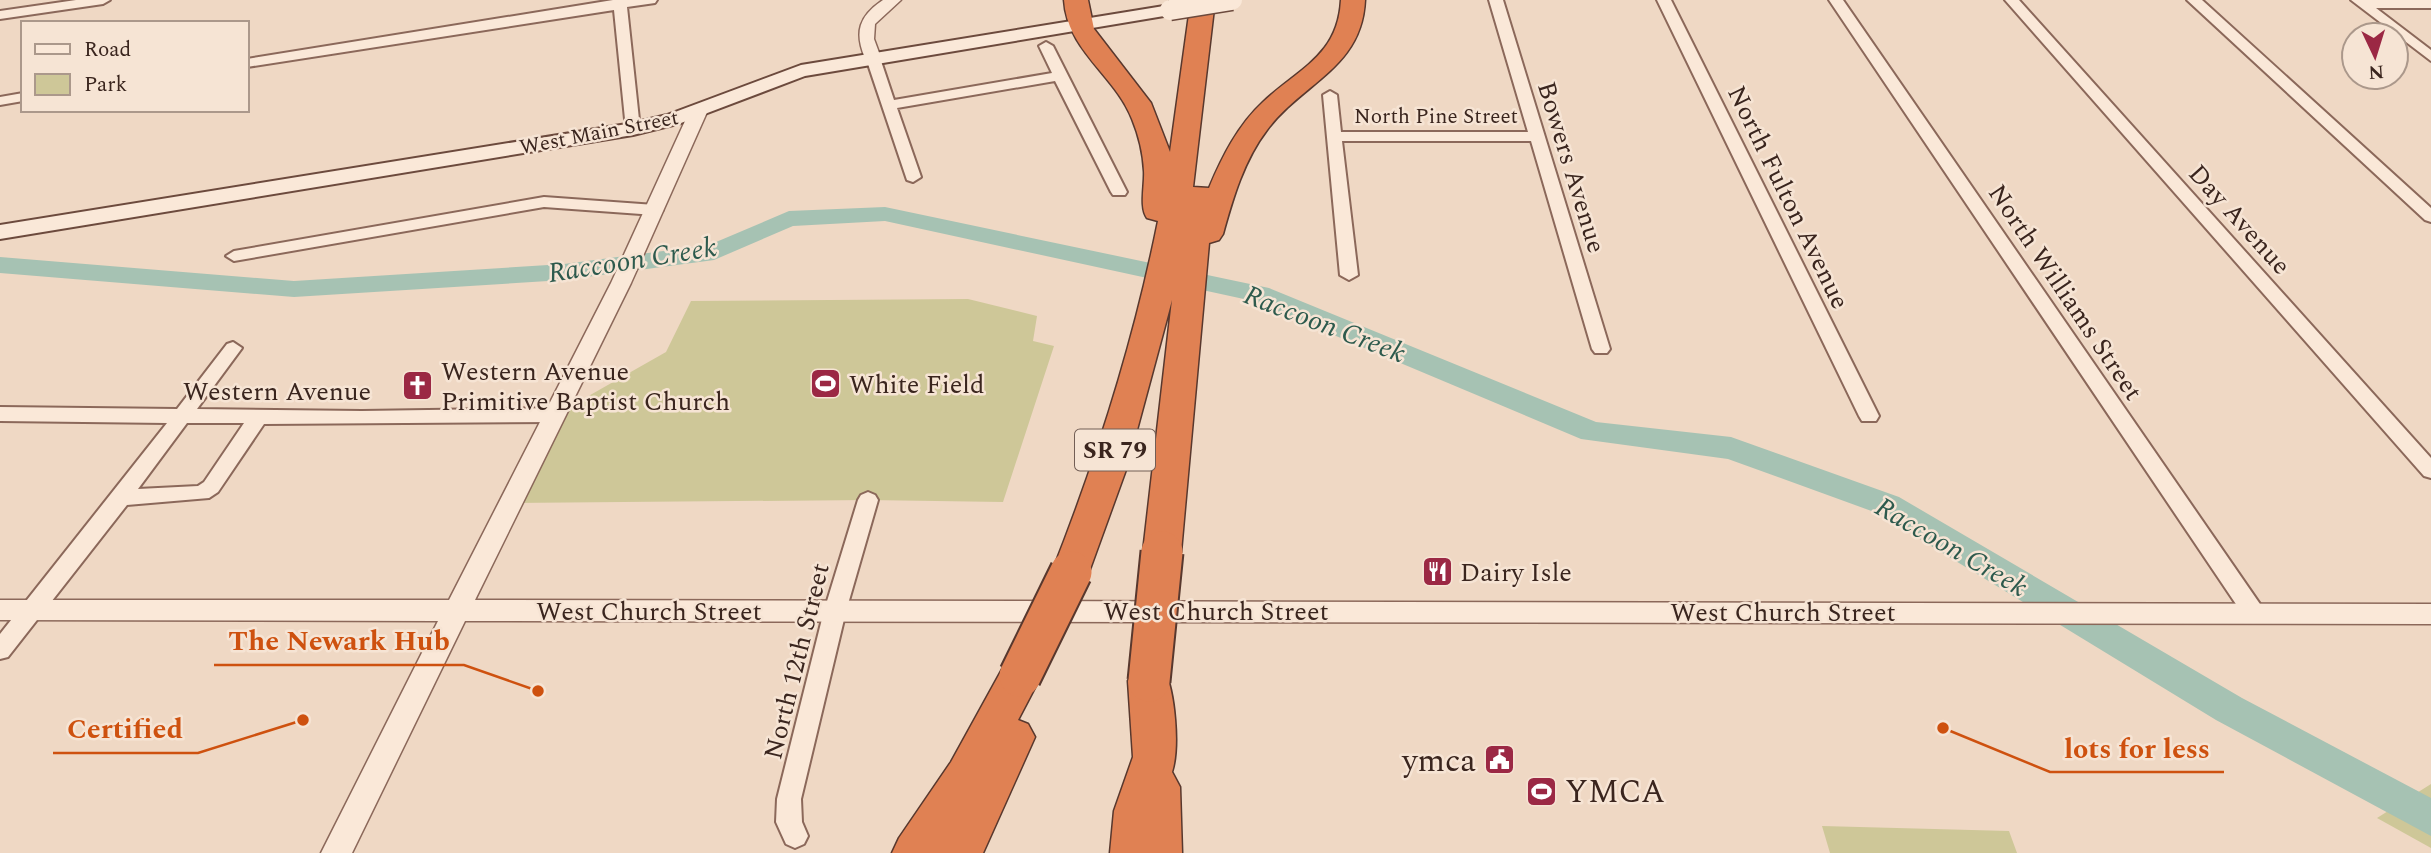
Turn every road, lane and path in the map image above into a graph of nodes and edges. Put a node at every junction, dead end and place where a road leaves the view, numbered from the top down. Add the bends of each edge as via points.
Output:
1 (103, 0) edge
2 (650, 0) edge
3 (893, 0) edge
4 (1076, 0) edge
5 (1203, 0) edge
6 (1223, 0) edge
7 (1232, 0) edge
8 (1353, 0) edge
9 (1496, 0) edge
10 (1664, 0) edge
11 (1836, 0) edge
12 (2012, 0) edge
13 (2194, 0) edge
14 (620, 2) edge
15 (2360, 2) edge
16 (2431, 4) edge
17 (0, 15) edge
18 (1077, 25) junction
19 (1046, 46) dead end
20 (873, 58) junction
21 (2431, 58) edge
22 (248, 63) edge
23 (1059, 76) junction
24 (1330, 94) dead end
25 (21, 97) edge
26 (0, 101) edge
27 (890, 105) junction
28 (699, 110) junction
29 (632, 129) junction
30 (1334, 136) junction
31 (1537, 137) junction
32 (913, 177) dead end
33 (1119, 192) dead end
34 (655, 210) junction
35 (2431, 217) edge
36 (0, 232) edge
37 (1182, 251) junction
38 (234, 256) dead end
39 (1349, 275) dead end
40 (233, 348) dead end
41 (1601, 349) dead end
42 (0, 414) edge
43 (555, 415) junction
44 (1869, 416) dead end
45 (182, 417) junction
46 (258, 417) junction
47 (2431, 471) edge
48 (121, 498) junction
49 (868, 500) dead end
50 (0, 610) edge
51 (31, 610) junction
52 (457, 610) junction
53 (835, 611) junction
54 (2254, 613) junction
55 (2431, 614) edge
56 (0, 650) edge
57 (1030, 676) junction
58 (1155, 757) junction
59 (794, 836) dead end
60 (336, 853) edge
61 (915, 853) edge
62 (960, 853) edge
63 (1133, 853) edge
64 (1159, 853) edge

1 - 17 street
2 - 14 street
3 - 20 street via 867,23 864,37
4 - 18 highway
5 - 37 highway, SR 79 via 1183,163
6 - 37 highway, SR 79
7 - 18 main road, West Main Street, bridge
8 - 37 highway via 1351,28 1344,42 1267,112 1242,148 1221,194
9 - 31 street, Bowers Avenue
10 - 44 street, North Fulton Avenue
11 - 54 street, North Williams Street
12 - 47 street, Day Avenue
13 - 35 street
14 - 22 street
14 - 29 street
15 - 16 street
15 - 21 street
18 - 20 main road, West Main Street
18 - 37 highway via 1147,120 1158,163 1159,202
19 - 23 street
20 - 27 street
20 - 28 main road, West Main Street via 781,77
23 - 27 street
23 - 33 street
24 - 30 street
25 - 26 street
27 - 32 street
28 - 29 main road, West Main Street
28 - 34 street
29 - 36 main road, West Main Street
30 - 31 street, North Pine Street
30 - 39 street
31 - 41 street, Bowers Avenue
34 - 38 street via 544,202
34 - 43 street
37 - 57 highway, SR 79, bridge via 1159,290 1123,426 1075,562 1053,643
37 - 58 highway, SR 79, bridge via 1183,356 1149,681
40 - 45 street
42 - 45 street, Western Avenue
43 - 46 street, Western Avenue
43 - 52 street
45 - 46 street, Western Avenue
45 - 48 street
46 - 48 street via 211,487 202,492
48 - 51 street
49 - 53 street, North 12th Street
50 - 51 street, West Church Street
51 - 52 street, West Church Street
51 - 56 street
52 - 53 street, West Church Street
52 - 60 street
53 - 54 street, West Church Street
53 - 59 street, North 12th Street via 789,799
54 - 55 street, West Church Street
57 - 61 highway
57 - 62 highway
58 - 63 highway, SR 79 via 1137,811
58 - 64 highway

